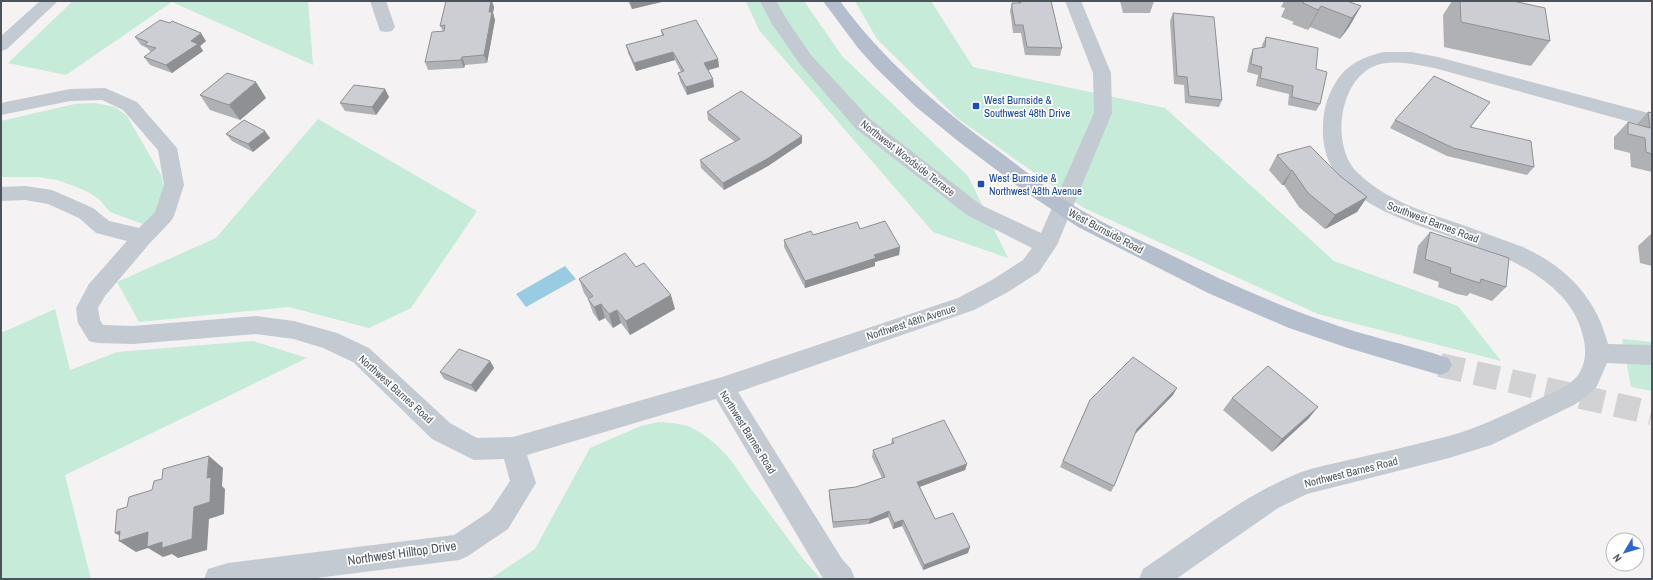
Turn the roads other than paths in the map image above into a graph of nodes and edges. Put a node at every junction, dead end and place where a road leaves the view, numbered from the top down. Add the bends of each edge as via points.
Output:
1 (50, 1) edge
2 (378, 1) edge
3 (768, 1) edge
4 (831, 1) edge
5 (1073, 1) edge
6 (386, 27) dead end
7 (1, 45) edge
8 (1, 108) edge
9 (1652, 121) edge
10 (1, 194) edge
11 (1062, 208) junction
12 (143, 237) junction
13 (1046, 245) junction
14 (1595, 353) junction
15 (1652, 355) edge
16 (1440, 365) tunnel mouth
17 (722, 387) junction
18 (1566, 398) joint
19 (513, 448) junction
20 (218, 579) edge
21 (841, 579) edge
22 (1153, 579) edge

1 - 7 street
2 - 6 street
3 - 13 street, Northwest Woodside Terrace via 805,60 863,124 974,210
4 - 11 main road, West Burnside Road via 884,65 918,98 950,126
5 - 11 street, Northwest 48th Avenue via 1102,73 1103,112
8 - 12 street, Northwest Barnes Road via 70,95 105,94 130,106 168,148 174,186 164,216
9 - 14 street, Southwest Barnes Road via 1438,63 1394,56 1365,64 1355,70 1334,107 1332,143 1348,177 1364,190 1402,212 1515,253 1545,270 1572,293 1582,306 1592,325 1597,346
10 - 12 street via 25,193 52,197 86,213 103,227
11 - 13 street, Northwest 48th Avenue
11 - 16 main road, West Burnside Road via 1140,250 1264,308 1319,329
12 - 19 street, Northwest Barnes Road via 96,290 87,308 89,323 97,334 133,335 256,325 294,330 329,340 361,355 441,430 474,449
13 - 17 street, Northwest 48th Avenue via 1031,266 966,304
14 - 15 street
14 - 18 street, Southwest Barnes Road via 1595,363 1589,379
17 - 19 street, Northwest Barnes Road
17 - 21 street, Northwest Barnes Road
18 - 22 street, Northwest Barnes Road via 1482,437 1303,483 1269,499
19 - 20 street, Northwest Hilltop Drive via 523,483 499,520 459,547

